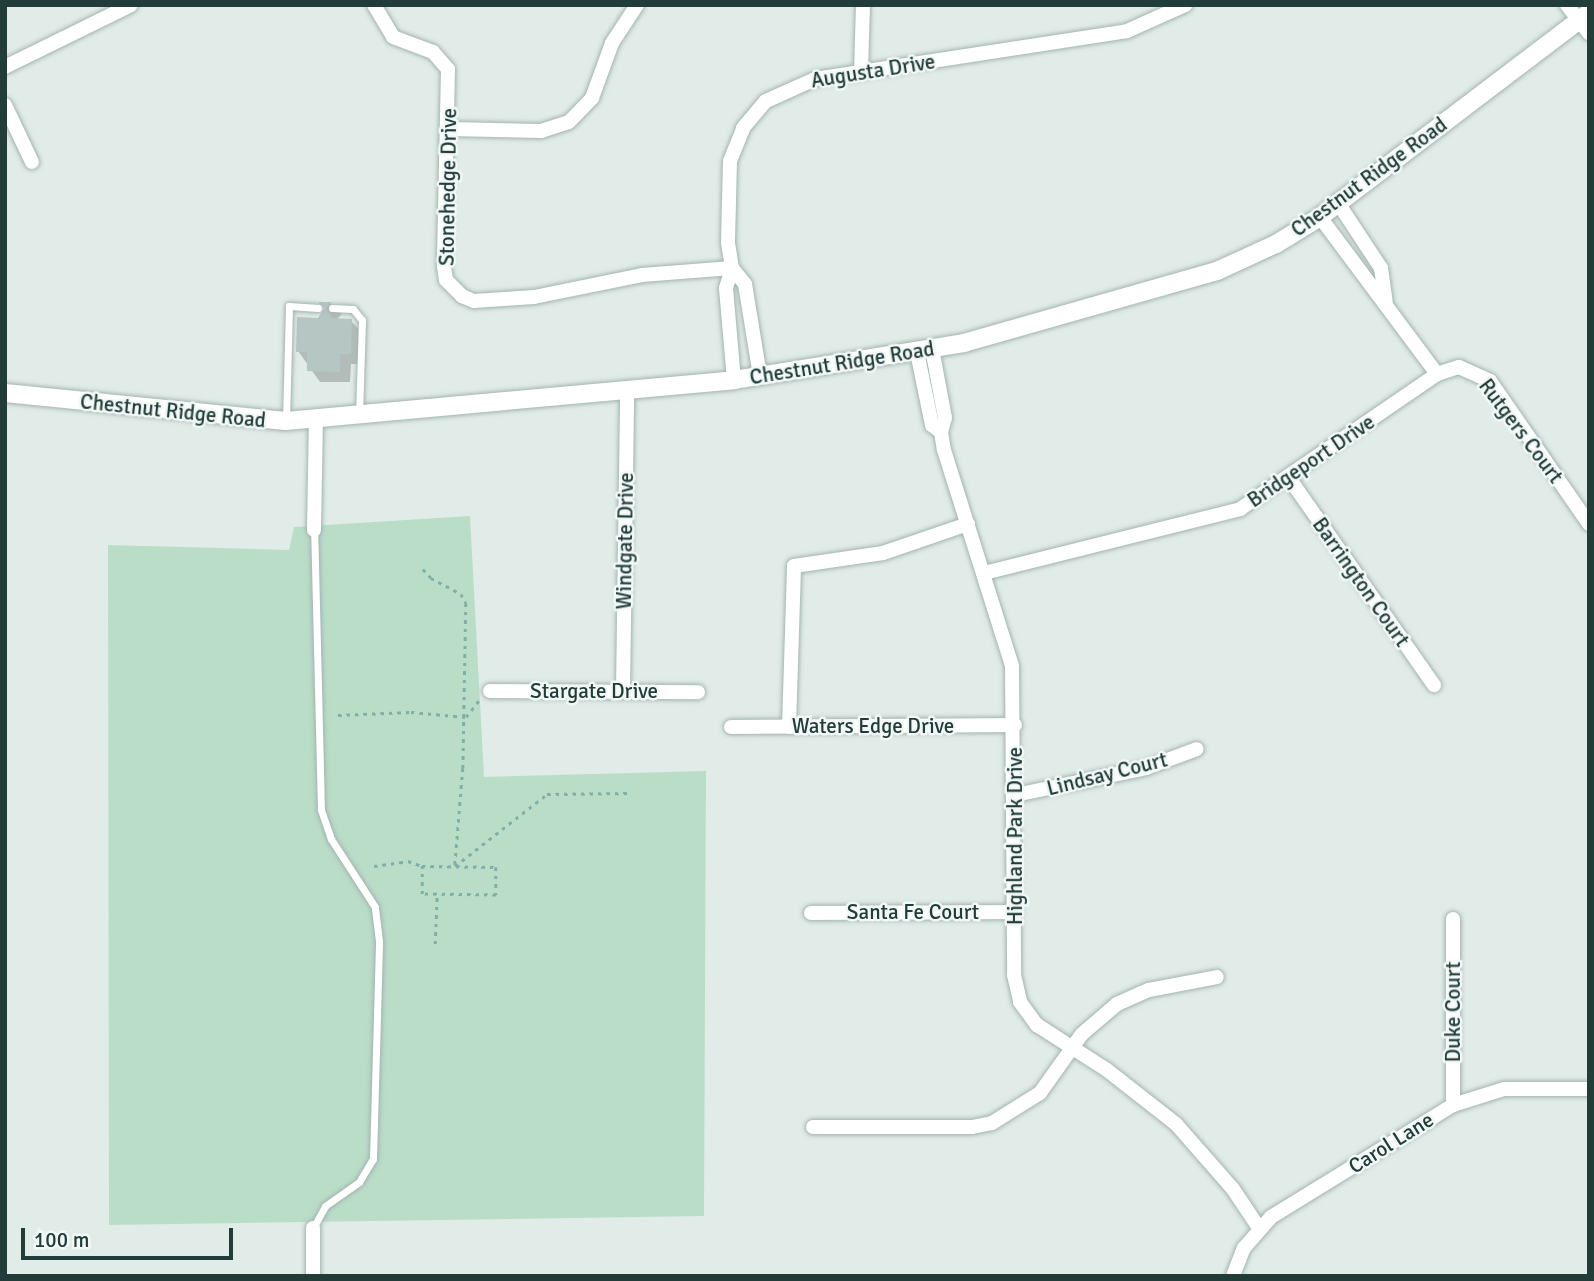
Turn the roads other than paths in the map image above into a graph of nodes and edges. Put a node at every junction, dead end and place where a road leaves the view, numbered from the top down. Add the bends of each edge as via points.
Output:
1 (131, 5) edge
2 (374, 5) edge
3 (637, 5) edge
4 (863, 5) edge
5 (1185, 5) edge
6 (1567, 5) edge
7 (1586, 22) edge
8 (5, 67) edge
9 (860, 72) junction
10 (5, 105) edge
11 (449, 129) junction
12 (32, 162) dead end
13 (1338, 203) junction
14 (1320, 217) junction
15 (732, 268) junction
16 (1385, 302) junction
17 (318, 307) dead end
18 (332, 307) dead end
19 (925, 351) junction
20 (1437, 374) junction
21 (760, 376) junction
22 (734, 380) junction
23 (627, 391) junction
24 (5, 393) edge
25 (359, 415) junction
26 (316, 418) junction
27 (286, 421) junction
28 (1289, 478) junction
29 (968, 524) junction
30 (1589, 524) edge
31 (314, 530) joint
32 (984, 573) junction
33 (1434, 685) dead end
34 (623, 691) junction
35 (488, 692) road end
36 (698, 692) dead end
37 (1016, 725) junction
38 (731, 727) dead end
39 (789, 727) junction
40 (1197, 749) dead end
41 (1015, 795) junction
42 (1015, 912) junction
43 (811, 913) dead end
44 (1453, 919) dead end
45 (1217, 977) dead end
46 (1072, 1048) junction
47 (1589, 1089) edge
48 (1453, 1105) junction
49 (813, 1127) dead end
50 (313, 1228) joint
51 (1259, 1228) junction
52 (313, 1276) edge
53 (1233, 1276) edge

1 - 8 street
2 - 11 street, Stonehedge Drive via 393,37 433,52 448,69
3 - 11 street via 612,43 592,98 569,122 541,131
4 - 9 street
5 - 9 street, Augusta Drive via 1127,31
6 - 7 street
7 - 13 street, Chestnut Ridge Road
9 - 15 street, Augusta Drive via 815,79 781,91 743,128 728,179
10 - 12 street
11 - 15 street, Stonehedge Drive via 444,266 446,280 462,296 474,301 534,297 642,275
13 - 14 street, Chestnut Ridge Road
13 - 16 street via 1381,268
14 - 16 street via 1372,292
14 - 19 street, Chestnut Ridge Road via 1217,271
15 - 21 street via 745,285
15 - 22 street, Augusta Drive via 726,288
16 - 20 street
17 - 27 lane via 289,306
18 - 25 lane via 352,309 362,320
19 - 21 street, Chestnut Ridge Road
19 - 29 street, Highland Park Drive via 932,425 941,432
20 - 28 street, Bridgeport Drive
20 - 30 street, Rutgers Court via 1469,369 1490,381
21 - 22 street, Chestnut Ridge Road
22 - 23 street, Chestnut Ridge Road
23 - 25 street, Chestnut Ridge Road
23 - 34 street, Windgate Drive
24 - 27 street, Chestnut Ridge Road
25 - 26 street, Chestnut Ridge Road
26 - 27 street, Chestnut Ridge Road
26 - 31 street
28 - 32 street, Bridgeport Drive via 1219,516
28 - 33 street, Barrington Court
29 - 32 street, Highland Park Drive
29 - 39 street via 883,552 794,566
31 - 50 lane via 321,810 331,839 367,890 380,941 373,1158 359,1182 325,1206
32 - 37 street, Highland Park Drive via 1012,666
34 - 35 street, Stargate Drive
34 - 36 street, Stargate Drive
37 - 39 street, Waters Edge Drive
37 - 41 street, Highland Park Drive
38 - 39 street, Waters Edge Drive
40 - 41 street, Lindsay Court via 1146,768
41 - 42 street, Highland Park Drive
42 - 43 street, Santa Fe Court
42 - 46 street, Highland Park Drive via 1014,975 1020,1002 1037,1024
44 - 48 street, Duke Court
45 - 46 street via 1128,998 1098,1017
46 - 49 street via 1040,1093 992,1122 972,1127
46 - 51 street, Highland Park Drive via 1176,1124 1233,1189
47 - 48 street, Carol Lane via 1504,1088
48 - 51 street, Carol Lane
50 - 52 street
51 - 53 street, Carol Lane via 1244,1248

